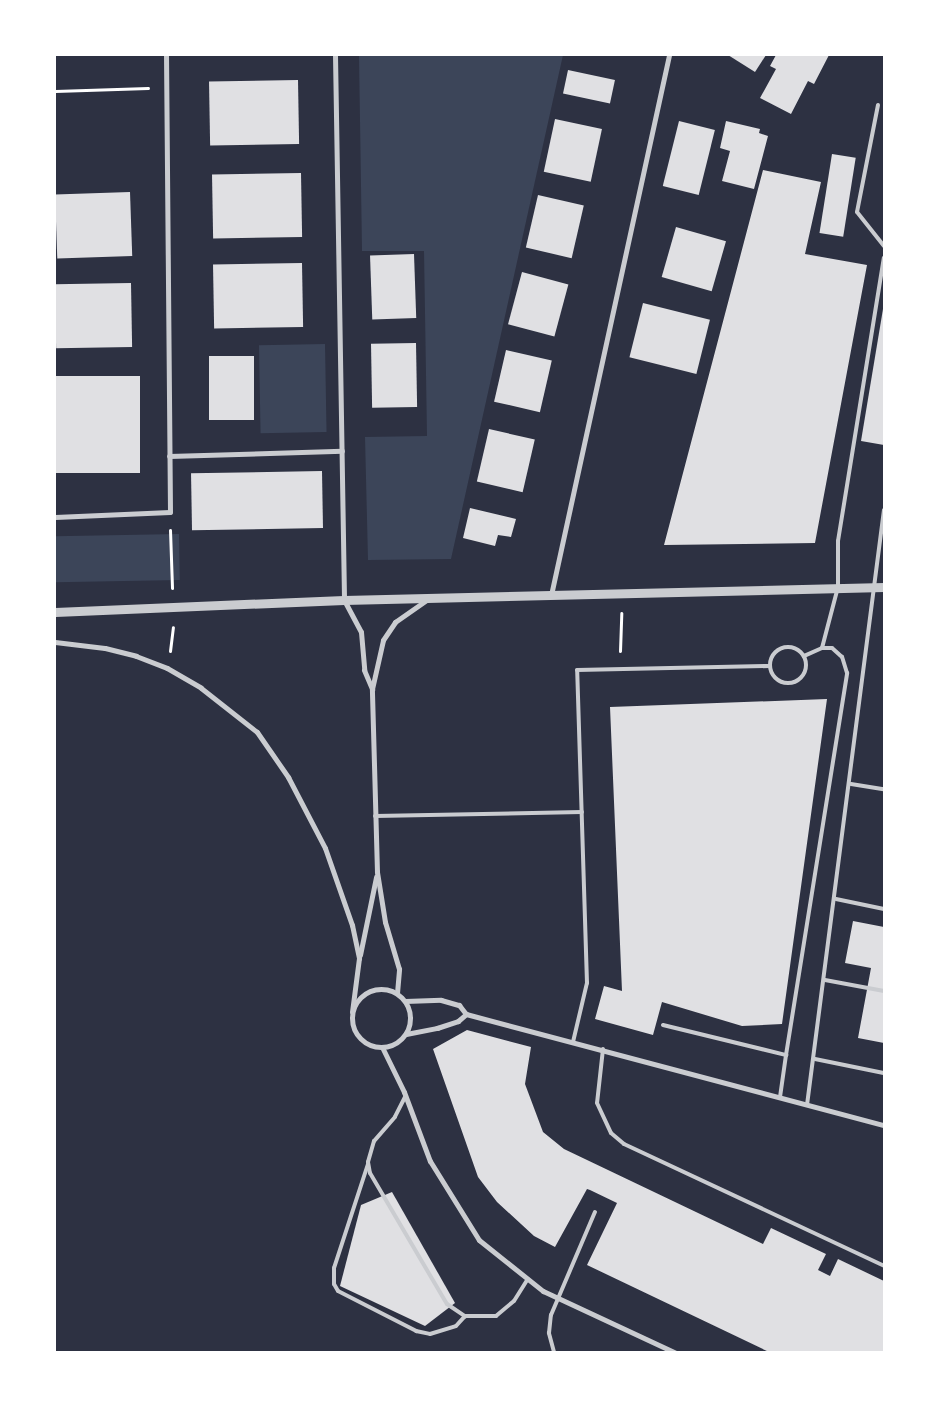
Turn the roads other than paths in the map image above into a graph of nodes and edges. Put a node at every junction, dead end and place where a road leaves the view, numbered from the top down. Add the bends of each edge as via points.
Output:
1 (166, 55) edge
2 (335, 55) edge
3 (668, 55) edge
4 (878, 105) dead end
5 (884, 246) edge
6 (884, 258) edge
7 (342, 450) junction
8 (169, 456) junction
9 (884, 510) edge
10 (55, 517) edge
11 (838, 587) junction
12 (880, 587) edge
13 (551, 594) junction
14 (429, 598) junction
15 (344, 600) junction
16 (55, 612) edge
17 (55, 642) edge
18 (822, 648) junction
19 (804, 656) junction
20 (770, 666) junction
21 (372, 689) junction
22 (851, 784) junction
23 (884, 789) edge
24 (582, 812) junction
25 (375, 816) junction
26 (377, 872) junction
27 (836, 899) junction
28 (884, 909) edge
29 (359, 958) junction
30 (826, 980) junction
31 (884, 991) edge
32 (397, 993) junction
33 (405, 1001) junction
34 (352, 1012) junction
35 (466, 1014) junction
36 (663, 1025) dead end
37 (406, 1034) junction
38 (573, 1042) junction
39 (382, 1047) junction
40 (603, 1049) junction
41 (786, 1055) junction
42 (815, 1059) junction
43 (884, 1073) edge
44 (404, 1092) junction
45 (780, 1097) junction
46 (808, 1105) junction
47 (884, 1125) edge
48 (368, 1162) junction
49 (595, 1212) dead end
50 (884, 1266) edge
51 (528, 1279) junction
52 (558, 1298) junction
53 (465, 1316) junction
54 (554, 1352) edge
55 (674, 1352) edge

1 - 8 street
2 - 7 street
3 - 13 street
4 - 5 lane via 857,212
6 - 11 lane via 838,542
7 - 8 street
7 - 15 street
8 - 10 street via 170,512
9 - 12 lane
11 - 12 street
11 - 13 street
11 - 18 lane
12 - 22 lane
13 - 14 street
14 - 15 street
14 - 21 street via 395,622 383,640
15 - 16 street
15 - 21 street via 361,632 364,670
17 - 29 street via 136,656 167,668 201,688 256,732 288,777 325,848 352,925
18 - 19 lane
18 - 41 lane via 837,650 847,674
19 - 20 lane via 790,647 782,647 776,651
19 - 20 lane via 805,672 793,682 777,680
20 - 24 lane via 577,670
21 - 25 street
22 - 23 lane
22 - 27 lane
24 - 25 lane
24 - 38 lane via 588,983
25 - 26 street
26 - 29 street
26 - 32 street via 385,922 399,968
27 - 28 lane
27 - 30 lane
29 - 34 street
30 - 31 lane
30 - 42 lane
32 - 33 street
32 - 34 street via 374,988 356,1002
33 - 35 street via 441,1000 459,1005
33 - 37 street via 410,1023
34 - 39 street via 356,1035 364,1043
35 - 37 street via 458,1021 437,1028
35 - 38 street
36 - 41 lane
37 - 39 street via 398,1042
38 - 40 street
39 - 44 street
40 - 45 street
40 - 50 lane via 597,1103 611,1134 624,1144
41 - 45 lane
42 - 43 lane
42 - 46 lane
44 - 48 lane via 405,1100 395,1118 374,1141
44 - 51 street via 430,1161 479,1240
45 - 46 street
46 - 47 street
48 - 53 lane via 378,1190 447,1304
48 - 53 lane via 334,1268 334,1284 338,1291 416,1331 430,1334 450,1329
49 - 52 lane
51 - 52 street
51 - 53 lane via 514,1301 496,1316
52 - 54 lane via 551,1315 549,1333
52 - 55 street

